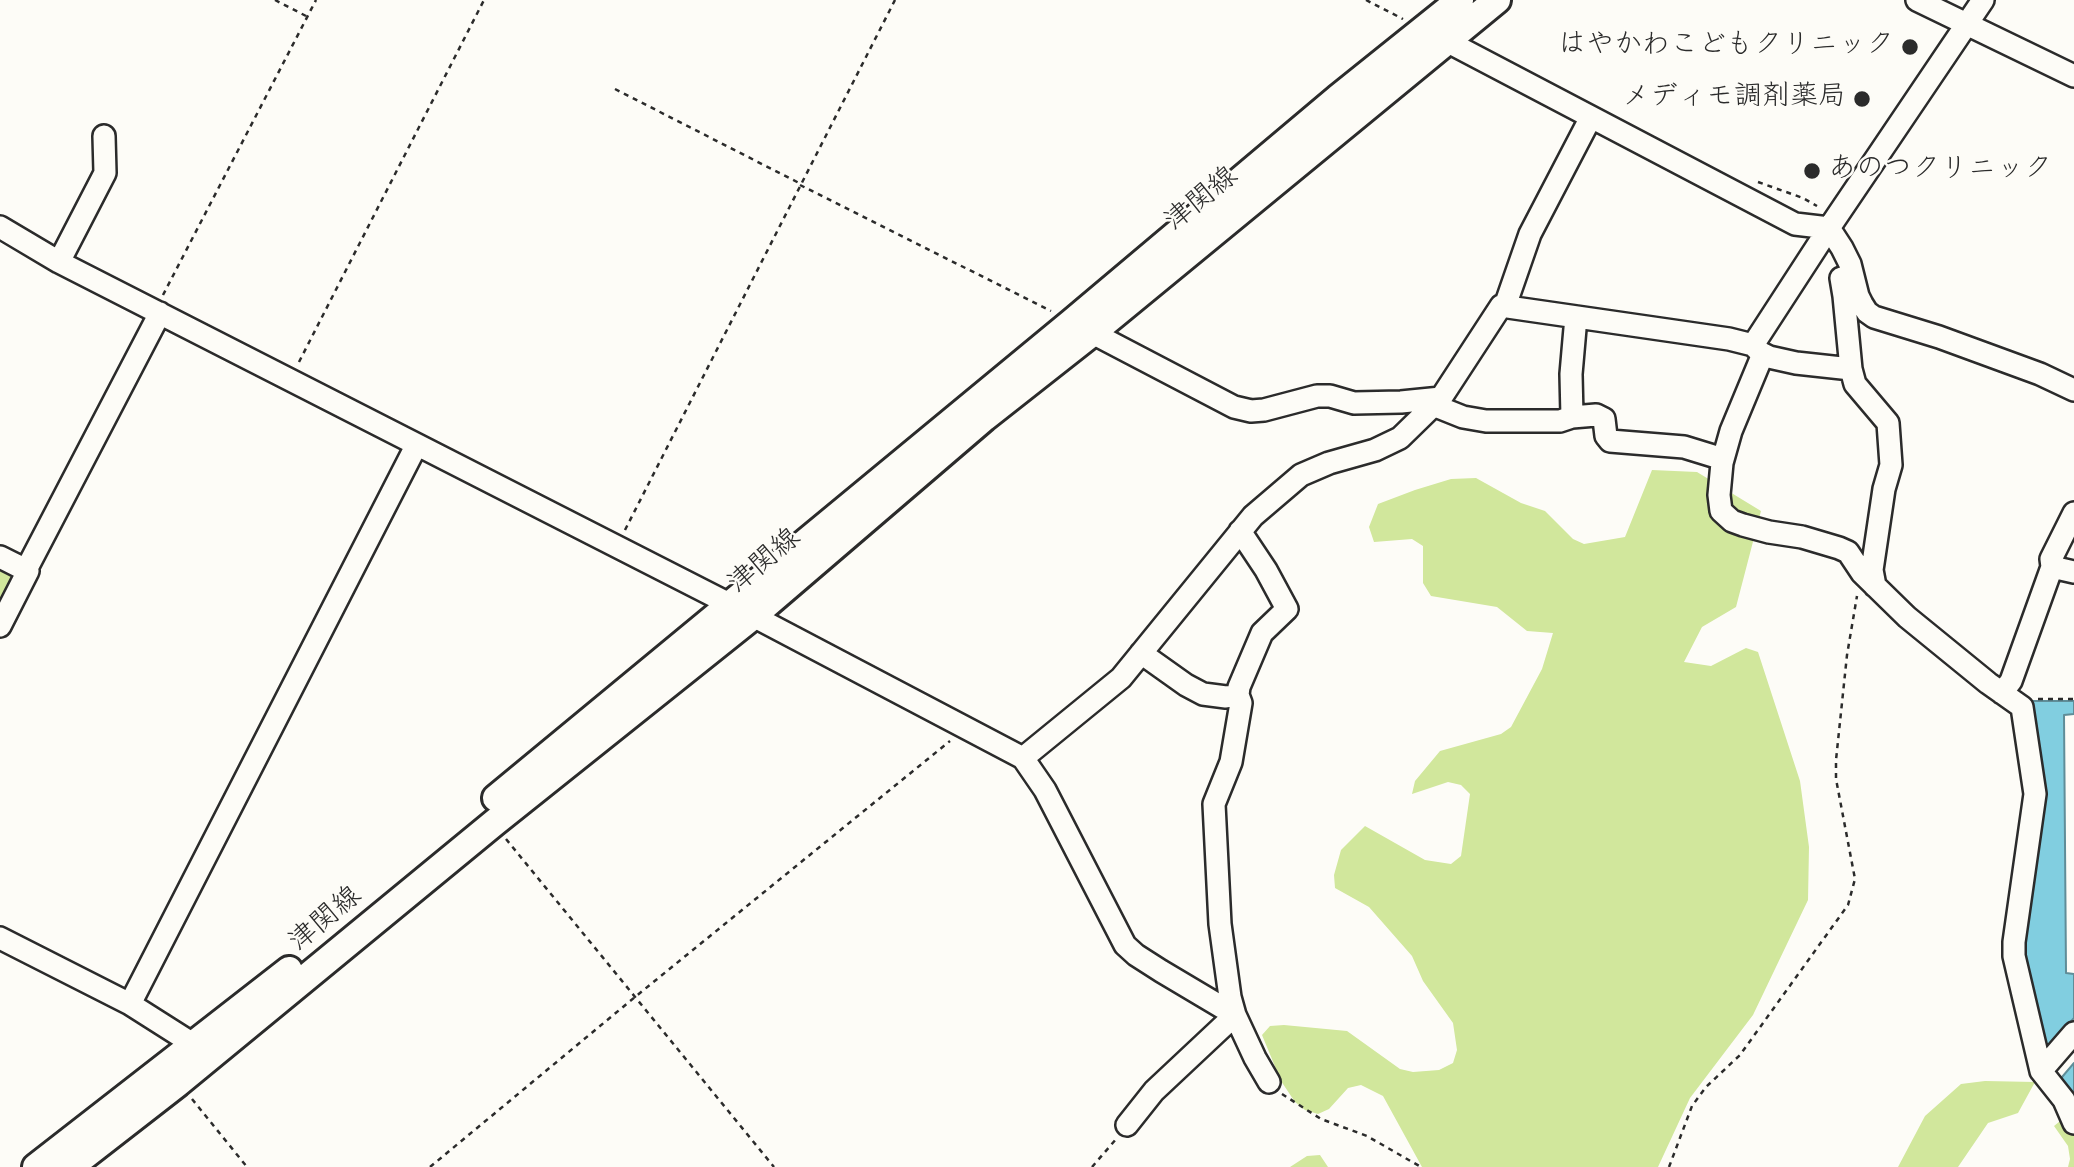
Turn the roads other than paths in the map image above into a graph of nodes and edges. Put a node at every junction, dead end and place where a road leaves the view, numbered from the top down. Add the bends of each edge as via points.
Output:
1 (1460, 0) edge
2 (1497, 0) edge
3 (1917, 0) edge
4 (1983, 0) edge
5 (1966, 24) junction
6 (1436, 36) junction
7 (2074, 76) edge
8 (1591, 117) junction
9 (104, 135) dead end
10 (0, 227) edge
11 (1829, 228) junction
12 (60, 261) junction
13 (1505, 306) junction
14 (158, 312) junction
15 (1576, 317) junction
16 (1082, 327) junction
17 (1758, 349) junction
18 (1851, 369) junction
19 (2074, 390) edge
20 (1437, 401) junction
21 (1572, 416) junction
22 (416, 446) junction
23 (1723, 458) junction
24 (2074, 513) edge
25 (1240, 531) junction
26 (0, 557) edge
27 (2052, 567) junction
28 (26, 570) junction
29 (2074, 572) edge
30 (1868, 579) junction
31 (741, 611) junction
32 (0, 626) edge
33 (1141, 653) junction
34 (1238, 695) junction
35 (2010, 699) junction
36 (1023, 758) junction
37 (0, 938) edge
38 (130, 1004) junction
39 (1236, 1015) junction
40 (2074, 1033) edge
41 (193, 1044) junction
42 (2041, 1070) junction
43 (1269, 1082) road end
44 (2074, 1123) edge
45 (1128, 1125) road end
46 (36, 1167) edge
47 (70, 1167) edge

1 - 6 main road, 津関線
2 - 6 main road, 津関線
3 - 5 street
4 - 5 street
5 - 7 street
5 - 11 street
6 - 8 street
6 - 16 main road, 津関線
8 - 11 street via 1795,224
8 - 13 street via 1530,234
9 - 12 street via 105,173
10 - 12 street
11 - 17 street
11 - 18 street via 1844,296
11 - 19 street via 1846,256 1862,304 1874,317
12 - 14 street
13 - 15 street
13 - 20 street
14 - 22 street
14 - 28 street
15 - 17 street via 1729,339
15 - 21 street
16 - 20 street via 1234,407 1251,411 1317,396 1354,403
16 - 31 main road, 津関線 via 984,418
17 - 18 street via 1796,363
17 - 23 street
18 - 30 street via 1855,384 1888,423 1891,465
20 - 21 street via 1463,417 1486,421 1560,421
20 - 25 street via 1400,438 1301,475
21 - 23 street via 1602,417 1611,441 1684,447
22 - 31 street
22 - 38 street
23 - 30 street via 1719,500 1721,511 1732,521 1839,548 1848,552
24 - 27 street via 2050,559
25 - 33 street
25 - 34 street via 1287,609 1262,633
26 - 28 street
27 - 29 street
27 - 35 street via 2011,681
28 - 32 street
30 - 35 street via 1907,617
31 - 36 street
31 - 41 main road, 津関線
31 - 47 main road, 津関線 via 494,823
33 - 34 street via 1203,694
33 - 36 street via 1121,678
34 - 39 street via 1241,703 1231,762 1214,804 1220,924
35 - 42 street via 2022,707 2035,794 2014,956
36 - 39 street via 1045,790 1125,945
37 - 38 street
38 - 41 street
39 - 43 street
39 - 45 street via 1154,1091
40 - 42 street
41 - 46 main road, 津関線
42 - 44 street via 2064,1100

